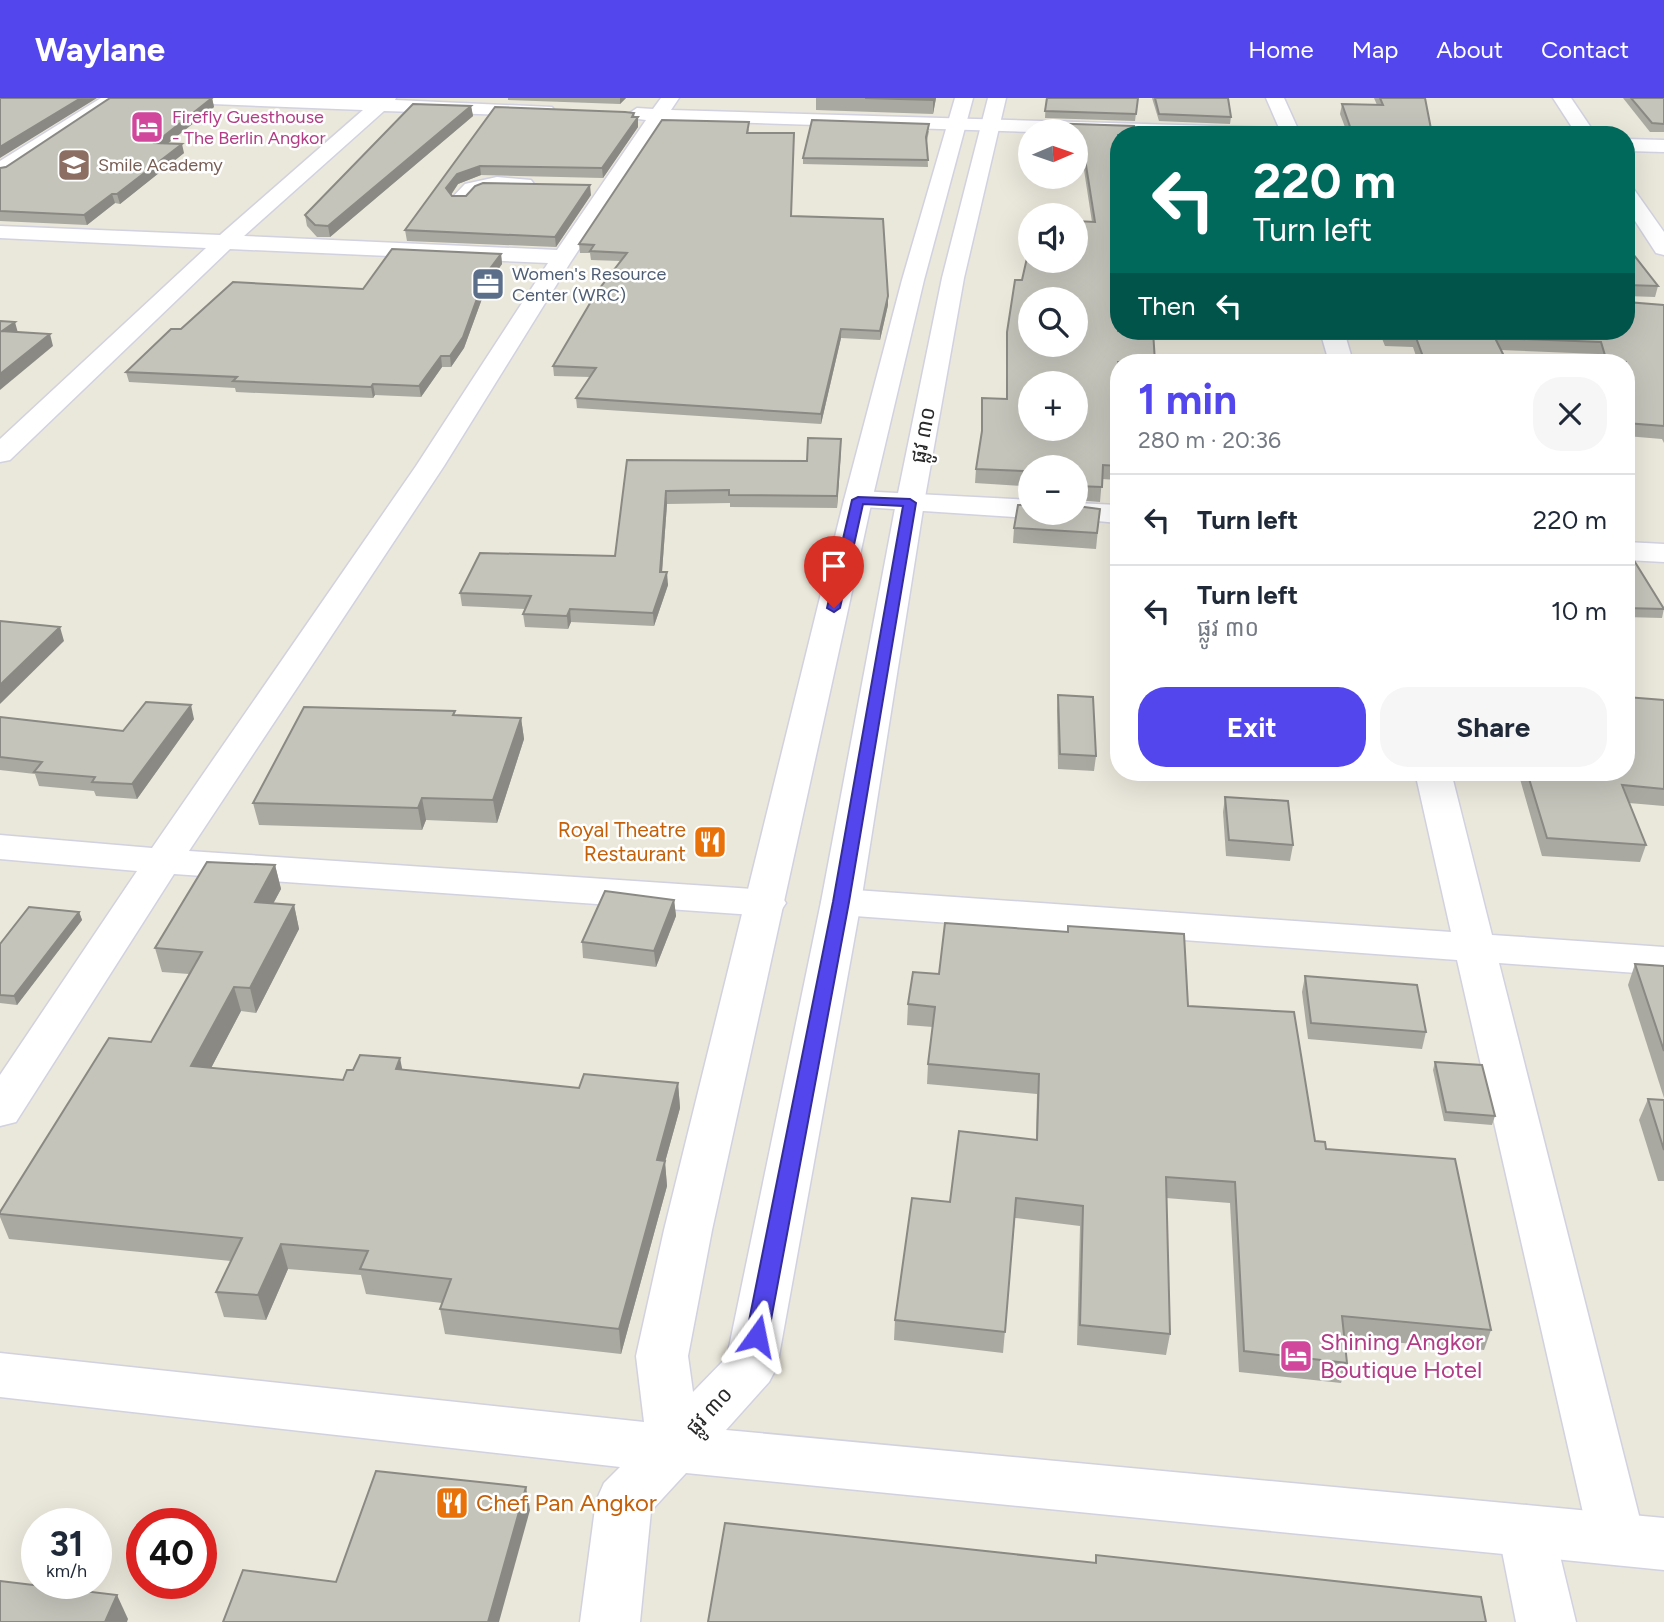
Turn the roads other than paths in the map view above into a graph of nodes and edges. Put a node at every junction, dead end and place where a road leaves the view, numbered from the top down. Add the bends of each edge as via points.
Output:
1 (113, 98) edge
2 (187, 98) edge
3 (1275, 98) edge
4 (1562, 98) edge
5 (384, 101) edge
6 (664, 106) edge
7 (561, 111) edge
8 (977, 112) edge
9 (617, 113) edge
10 (1287, 126) edge
11 (1581, 126) edge
12 (1102, 129) junction
13 (1110, 129) edge
14 (1110, 145) edge
15 (1635, 145) edge
16 (1664, 146) edge
17 (0, 170) edge
18 (542, 185) edge
19 (460, 200) edge
20 (1635, 205) edge
21 (0, 232) edge
22 (226, 241) junction
23 (1664, 248) edge
24 (563, 257) junction
25 (0, 454) edge
26 (858, 500) junction
27 (910, 503) junction
28 (1018, 508) edge
29 (1088, 513) edge
30 (1110, 514) edge
31 (1635, 551) edge
32 (1664, 553) edge
33 (1435, 781) edge
34 (0, 847) edge
35 (163, 862) junction
36 (841, 902) junction
37 (766, 903) junction
38 (1473, 947) junction
39 (1664, 961) edge
40 (0, 1110) edge
41 (0, 1375) edge
42 (674, 1449) junction
43 (1526, 1531) junction
44 (1641, 1541) edge
45 (610, 1622) edge
46 (1546, 1622) edge

1 - 17 street
2 - 5 street
3 - 10 street
4 - 11 street
5 - 7 street
5 - 22 street
6 - 8 street
6 - 9 street
6 - 24 street via 596,186
8 - 12 street
8 - 26 street, ផ្លូវ ៣០ via 913,280
8 - 27 street, ផ្លូវ ៣០ via 953,278
12 - 13 street
12 - 14 street
15 - 16 street
18 - 19 street via 481,184 467,190
20 - 23 street
21 - 22 street
22 - 24 street
22 - 25 street
24 - 35 street via 430,466
26 - 27 street
26 - 37 street, ផ្លូវ ៣០
27 - 28 street
27 - 36 street, ផ្លូវ ៣០
29 - 30 street
31 - 32 street
33 - 38 street
34 - 35 street
35 - 37 street
35 - 40 street
36 - 38 street
36 - 42 street, ផ្លូវ ៣០ via 751,1367
37 - 42 street, ផ្លូវ ៣០ via 662,1356
38 - 39 street
38 - 44 street
41 - 42 street
42 - 43 street
42 - 45 street, ផ្លូវ ៣០ via 624,1501
43 - 44 street
43 - 46 street

